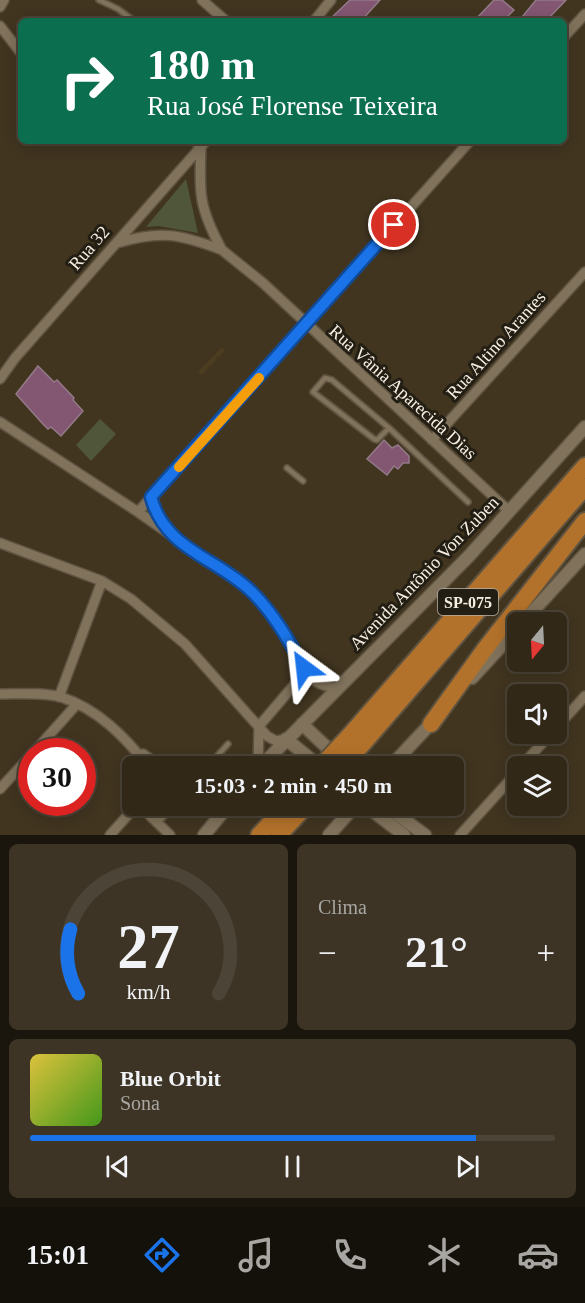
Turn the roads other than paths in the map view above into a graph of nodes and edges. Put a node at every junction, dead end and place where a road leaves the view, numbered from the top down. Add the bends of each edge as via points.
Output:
1 (4, 0) edge
2 (99, 0) edge
3 (202, 0) edge
4 (332, 0) edge
5 (0, 8) edge
6 (585, 14) edge
7 (130, 18) edge
8 (223, 18) edge
9 (317, 18) edge
10 (0, 26) edge
11 (567, 34) edge
12 (18, 49) edge
13 (200, 144) edge
14 (201, 144) edge
15 (467, 144) edge
16 (116, 243) junction
17 (222, 250) junction
18 (583, 278) edge
19 (306, 326) junction
20 (0, 379) edge
21 (1, 422) edge
22 (585, 427) edge
23 (389, 428) junction
24 (432, 440) junction
25 (585, 466) edge
26 (286, 468) dead end
27 (303, 481) dead end
28 (585, 487) edge
29 (151, 497) junction
30 (468, 502) dead end
31 (509, 511) junction
32 (138, 512) junction
33 (585, 521) edge
34 (167, 533) junction
35 (0, 543) edge
36 (582, 562) edge
37 (102, 581) junction
38 (533, 612) edge
39 (507, 640) edge
40 (304, 668) junction
41 (338, 688) junction
42 (0, 694) edge
43 (585, 696) edge
44 (60, 697) junction
45 (77, 704) junction
46 (567, 716) edge
47 (302, 724) junction
48 (431, 724) junction
49 (260, 726) junction
50 (46, 738) edge
51 (286, 739) junction
52 (355, 741) junction
53 (228, 744) dead end
54 (542, 744) edge
55 (134, 747) junction
56 (141, 756) edge
57 (146, 756) edge
58 (217, 756) edge
59 (260, 756) edge
60 (270, 756) edge
61 (307, 756) edge
62 (334, 756) edge
63 (335, 756) edge
64 (349, 756) edge
65 (401, 756) edge
66 (530, 756) edge
67 (18, 769) edge
68 (507, 783) edge
69 (0, 789) edge
70 (127, 816) edge
71 (150, 816) edge
72 (157, 816) edge
73 (161, 816) edge
74 (220, 816) edge
75 (277, 816) edge
76 (297, 816) edge
77 (346, 816) edge
78 (379, 816) edge
79 (399, 816) edge
80 (155, 821) junction
81 (110, 835) edge
82 (170, 835) edge
83 (204, 835) edge
84 (259, 835) edge
85 (279, 835) edge
86 (329, 835) edge
87 (404, 835) edge
88 (425, 835) edge
89 (459, 835) edge

1 - 5 street
2 - 7 lane
3 - 8 street
4 - 9 street
6 - 11 street
10 - 12 street
13 - 16 street, Rua 32
14 - 17 street, Rua Vânia Aparecida Dias via 199,197
15 - 19 street
16 - 17 street, Rua Vânia Aparecida Dias via 160,233 180,235
16 - 20 street, Rua 32
17 - 19 street, Rua Vânia Aparecida Dias
18 - 24 street, Rua Altino Arantes
19 - 24 street, Rua Vânia Aparecida Dias
19 - 29 street
21 - 32 street
22 - 31 street, Avenida Antônio Von Zuben
23 - 23 lane via 328,378 313,392 374,440
23 - 30 lane
24 - 31 street, Rua Vânia Aparecida Dias
25 - 52 highway, SP-075
26 - 27 lane
28 - 52 highway, SP-075
29 - 32 street
29 - 34 street
31 - 41 street, Avenida Antônio Von Zuben
32 - 34 street
33 - 48 highway
34 - 40 street via 250,590 280,625
35 - 37 street
36 - 38 street
37 - 44 street
37 - 49 street via 131,599 184,644
39 - 48 street
40 - 41 street via 316,682
40 - 49 street
41 - 47 street, Avenida Antônio Von Zuben
42 - 44 street
43 - 46 street
44 - 45 street
45 - 50 street
45 - 55 street via 112,726
47 - 51 street, Avenida Antônio Von Zuben
47 - 63 street
48 - 65 street
49 - 51 street via 270,739
49 - 59 street
51 - 60 street, Avenida Antônio Von Zuben
51 - 61 street
52 - 62 highway, SP-075, bridge
52 - 64 highway, SP-075, bridge
53 - 58 lane
54 - 66 street
55 - 56 street
55 - 57 street
67 - 69 street
68 - 89 street
70 - 81 street
71 - 80 street
72 - 80 street
73 - 80 lane
74 - 83 street
75 - 84 highway
76 - 85 highway
77 - 86 street
78 - 87 street
79 - 88 street
80 - 82 street

